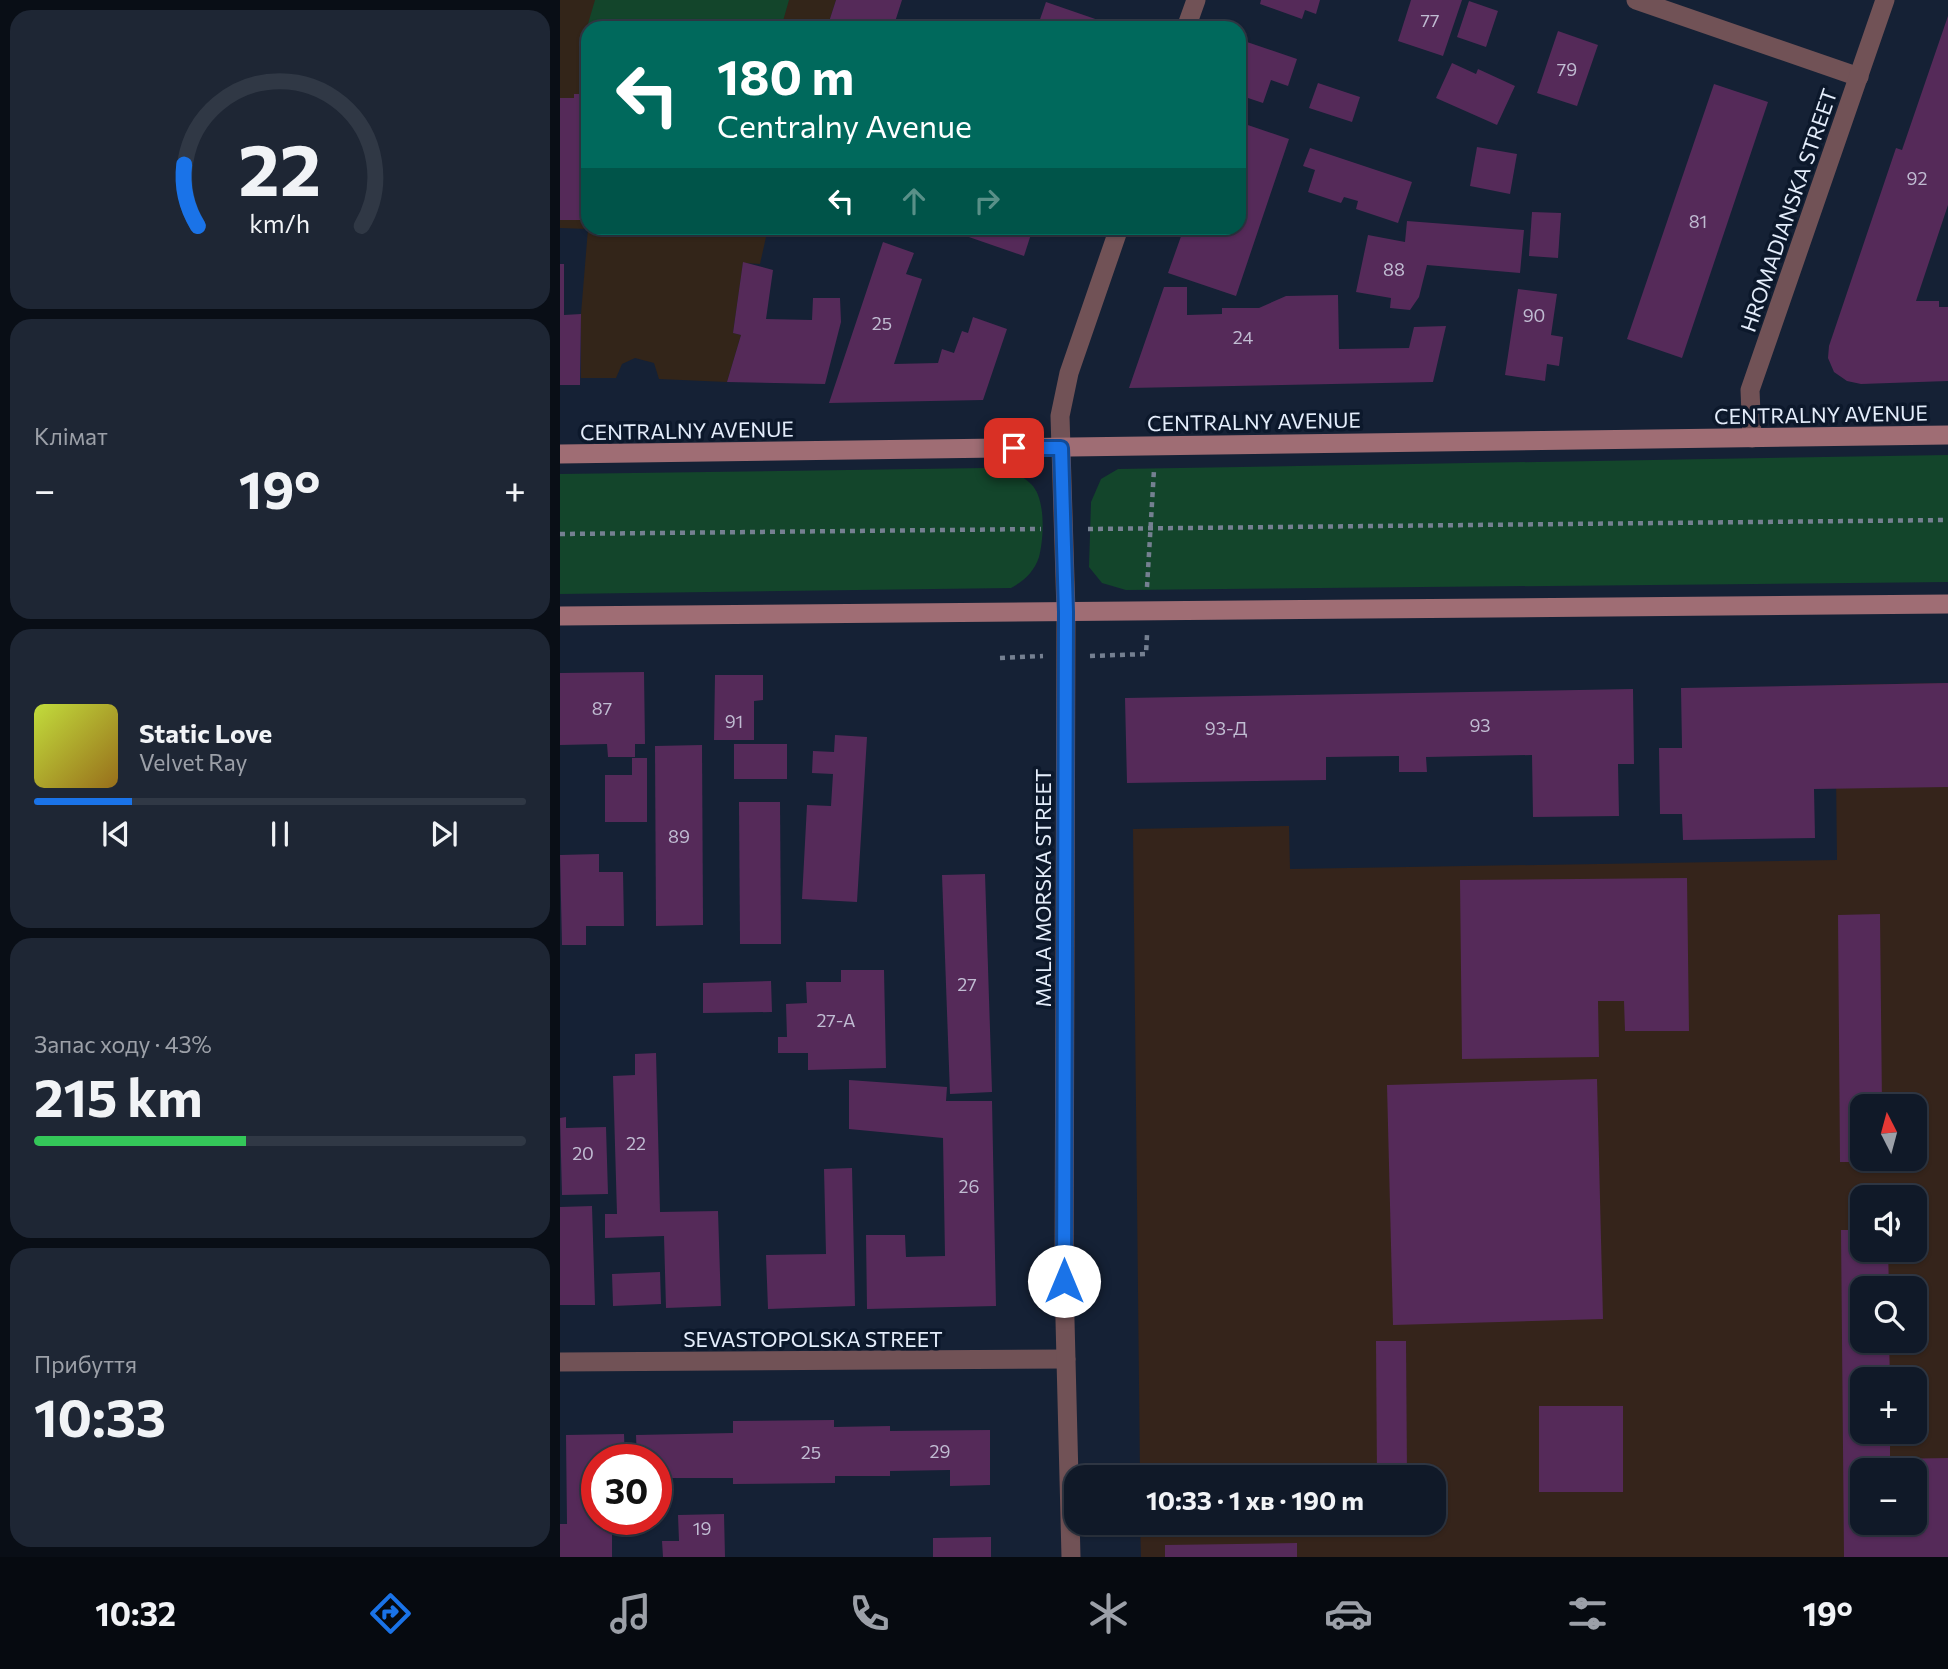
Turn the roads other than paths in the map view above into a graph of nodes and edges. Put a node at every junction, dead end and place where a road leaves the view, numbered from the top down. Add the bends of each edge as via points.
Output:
1 (1196, 0) edge
2 (1636, 0) edge
3 (1885, 0) edge
4 (1188, 21) edge
5 (1859, 77) junction
6 (1117, 235) edge
7 (1948, 435) edge
8 (1752, 438) junction
9 (1061, 448) junction
10 (560, 454) edge
11 (1948, 604) edge
12 (1066, 612) junction
13 (560, 616) edge
14 (1066, 1359) junction
15 (560, 1362) edge
16 (1071, 1557) edge

1 - 4 street
2 - 5 street
3 - 5 street, HROMADIANSKA STREET
5 - 8 street, HROMADIANSKA STREET via 1750,390
6 - 9 street, MALA MORSKA STREET via 1064,392
7 - 8 main road, CENTRALNY AVENUE
8 - 9 main road, CENTRALNY AVENUE
9 - 10 main road, CENTRALNY AVENUE
9 - 12 street, MALA MORSKA STREET
11 - 12 main road
12 - 13 main road
12 - 14 street, MALA MORSKA STREET
14 - 15 street, SEVASTOPOLSKA STREET
14 - 16 street, MALA MORSKA STREET

